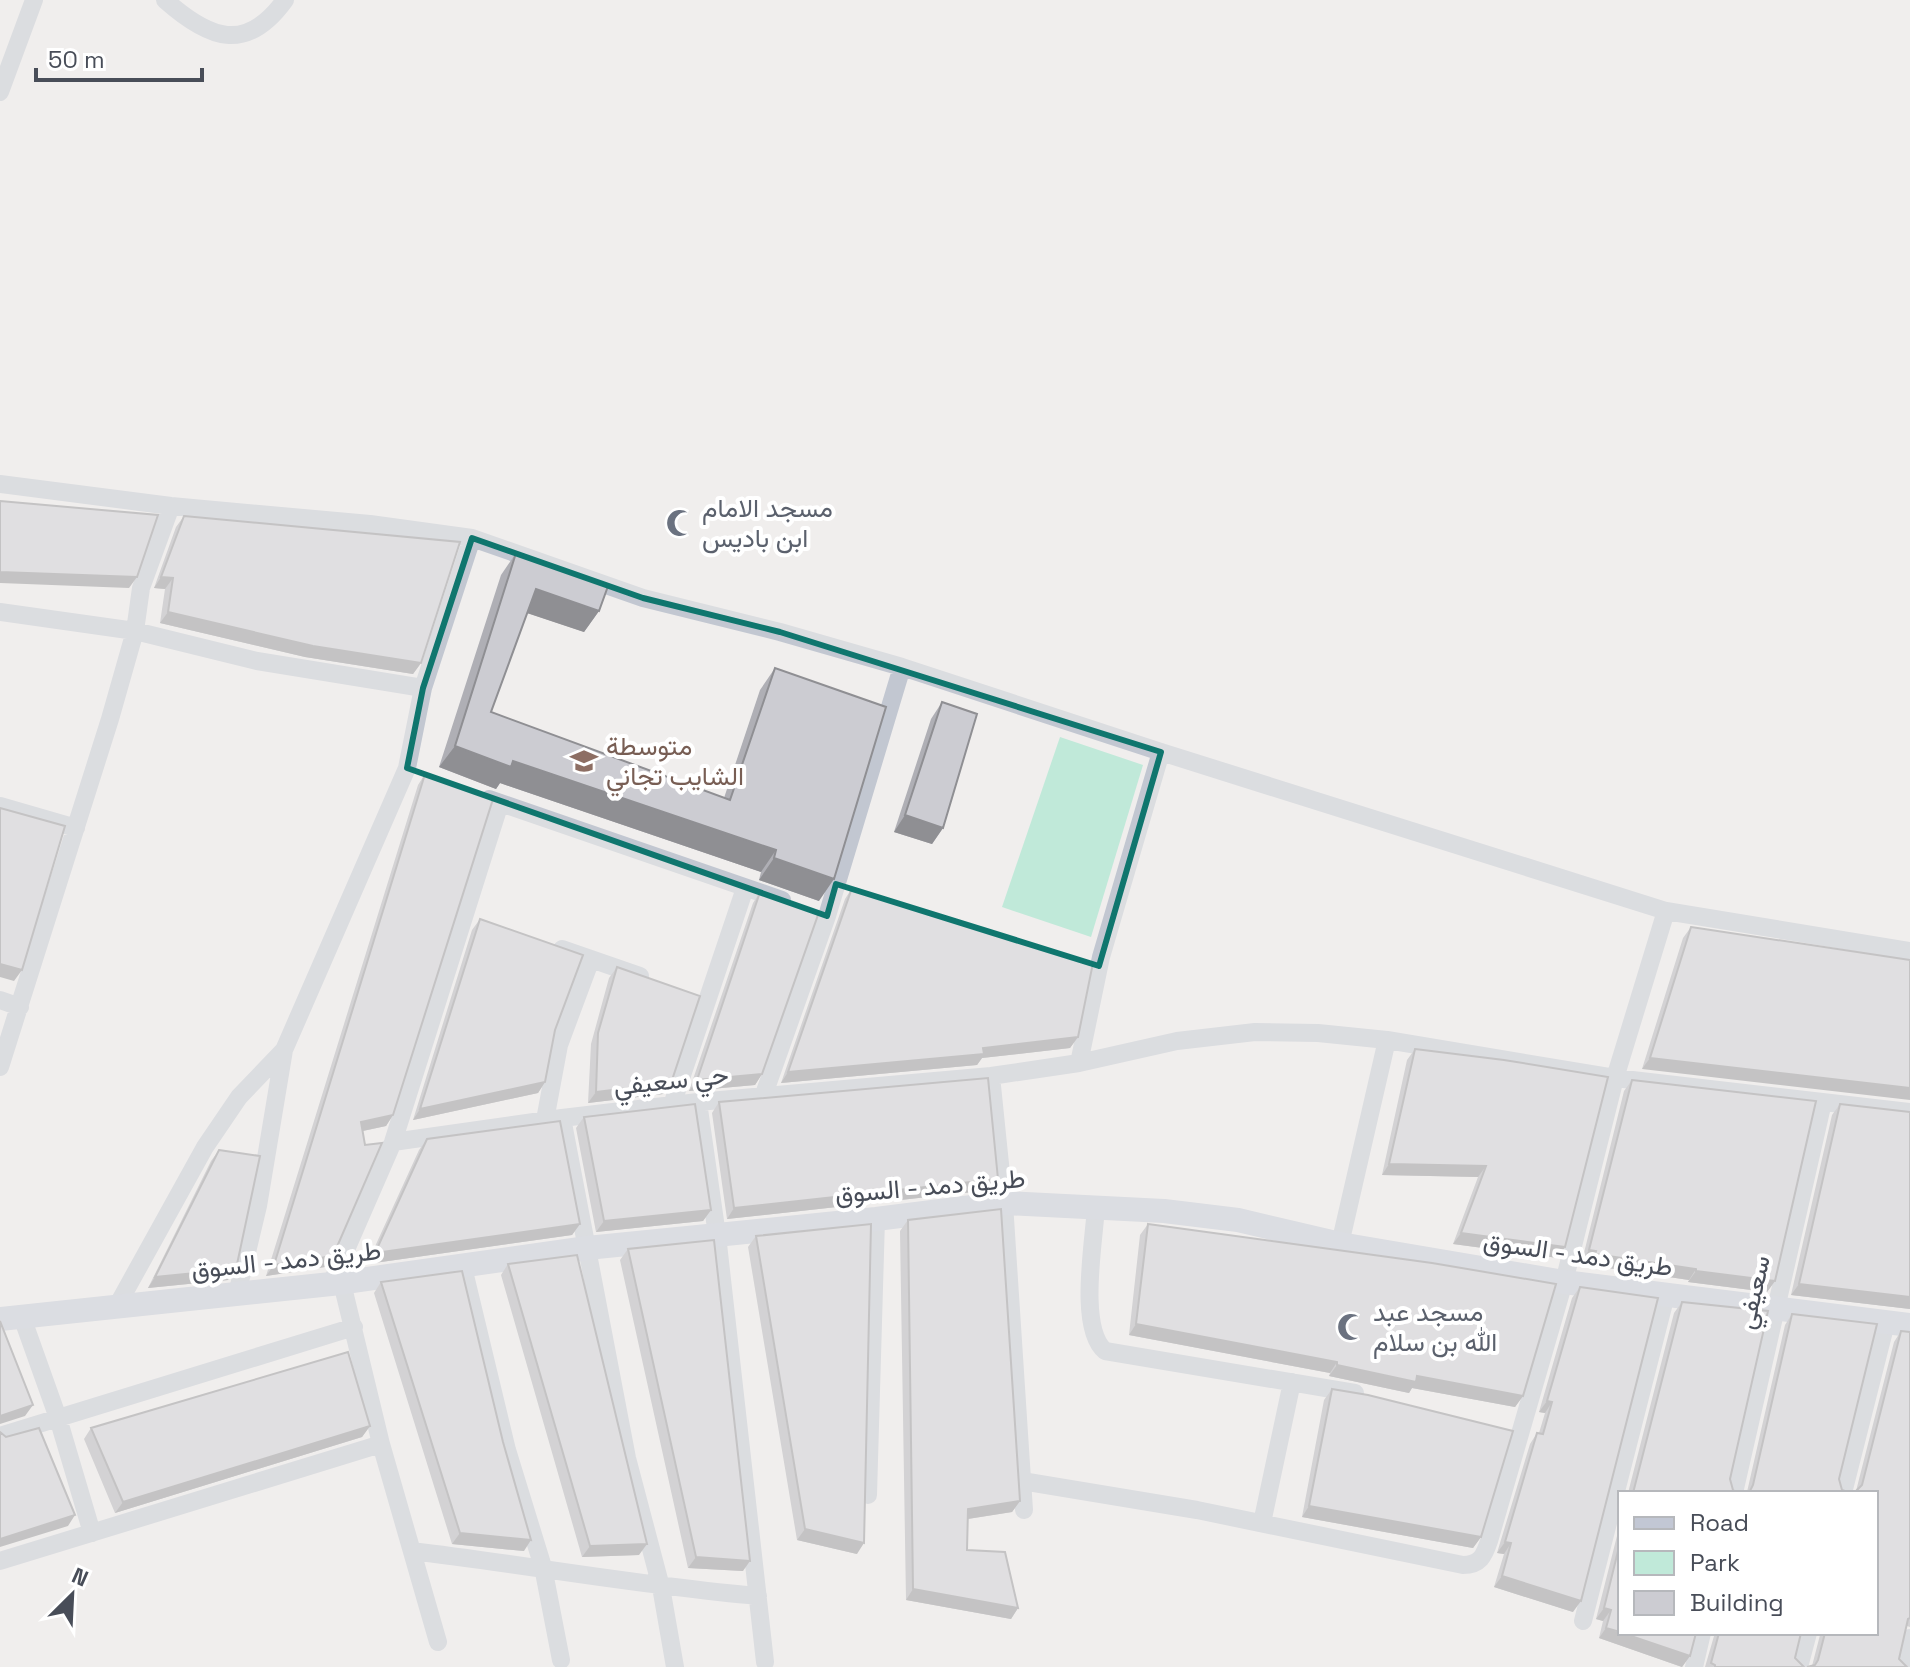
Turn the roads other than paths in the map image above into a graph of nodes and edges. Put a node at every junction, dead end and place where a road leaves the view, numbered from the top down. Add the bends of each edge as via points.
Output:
1 (34, 0) edge
2 (165, 0) edge
3 (285, 0) edge
4 (0, 92) edge
5 (0, 484) edge
6 (171, 506) junction
7 (472, 538) junction
8 (0, 612) edge
9 (135, 631) junction
10 (902, 667) junction
11 (423, 688) junction
12 (1161, 752) junction
13 (478, 795) edge
14 (500, 803) junction
15 (0, 806) edge
16 (76, 828) junction
17 (745, 888) junction
18 (813, 911) junction
19 (1666, 911) junction
20 (549, 945) edge
21 (1910, 951) edge
22 (591, 959) junction
23 (663, 984) edge
24 (0, 1000) edge
25 (20, 1007) junction
26 (1387, 1040) junction
27 (284, 1050) junction
28 (1079, 1063) junction
29 (0, 1067) edge
30 (991, 1076) junction
31 (1615, 1078) junction
32 (763, 1097) junction
33 (698, 1102) junction
34 (1823, 1102) junction
35 (672, 1105) junction
36 (1910, 1112) edge
37 (553, 1119) junction
38 (393, 1142) junction
39 (1004, 1203) junction
40 (1096, 1207) junction
41 (876, 1219) junction
42 (717, 1235) junction
43 (1340, 1244) junction
44 (587, 1248) junction
45 (463, 1267) junction
46 (1564, 1282) junction
47 (337, 1283) junction
48 (237, 1294) junction
49 (1666, 1295) junction
50 (117, 1306) junction
51 (1775, 1310) junction
52 (11, 1318) edge
53 (1898, 1324) edge
54 (354, 1327) junction
55 (1292, 1382) junction
56 (1377, 1398) edge
57 (58, 1418) junction
58 (0, 1436) edge
59 (381, 1444) junction
60 (1022, 1481) junction
61 (1734, 1491) edge
62 (1844, 1491) edge
63 (868, 1495) edge
64 (1024, 1510) dead end
65 (1262, 1523) junction
66 (92, 1533) junction
67 (412, 1551) junction
68 (0, 1561) edge
69 (543, 1567) junction
70 (661, 1587) junction
71 (758, 1596) junction
72 (1583, 1621) dead end
73 (1702, 1635) edge
74 (1807, 1635) edge
75 (1910, 1638) edge
76 (438, 1642) dead end
77 (561, 1660) dead end
78 (765, 1662) dead end
79 (675, 1667) edge
80 (1694, 1667) edge
81 (1799, 1667) edge
82 (1903, 1667) edge

1 - 4 street
2 - 3 street via 205,28 239,36 253,32
5 - 6 street
6 - 7 street
6 - 9 street via 141,588
7 - 10 street via 643,598
7 - 11 street
8 - 9 street
9 - 11 street via 257,661
9 - 16 street
10 - 12 street
10 - 18 street, حي سعيفي via 844,886
11 - 27 street via 414,771
12 - 19 street
12 - 28 street via 1091,964
13 - 14 street
14 - 17 street
14 - 38 street via 472,918
15 - 16 street
16 - 25 street
17 - 18 street
17 - 35 street via 699,996
18 - 32 street, حي سعيفي
19 - 21 street
19 - 31 street
20 - 22 street
22 - 23 street
22 - 37 street via 559,1045
24 - 25 street
25 - 29 street
26 - 28 street via 1255,1032 1177,1041
26 - 31 street
26 - 43 street
27 - 48 street
27 - 50 street via 239,1097 205,1147
28 - 30 street
30 - 32 street
30 - 39 street
31 - 34 street
31 - 46 street
32 - 33 street, حي سعيفي
33 - 35 street, حي سعيفي
33 - 42 street
34 - 36 street
34 - 51 street, سعيفي
35 - 37 street, حي سعيفي
37 - 38 street, حي سعيفي
37 - 44 street
38 - 47 street
39 - 40 main road, طريق دمد - السوق
39 - 41 main road, طريق دمد - السوق
39 - 60 street
40 - 43 main road, طريق دمد - السوق via 1238,1220
40 - 55 street via 1089,1309 1105,1351
41 - 42 main road, طريق دمد - السوق
41 - 63 street
42 - 44 main road, طريق دمد - السوق
42 - 71 street
43 - 46 main road, طريق دمد - السوق
44 - 45 main road, طريق دمد - السوق
44 - 70 street via 627,1458
45 - 47 main road, طريق دمد - السوق
45 - 69 street via 507,1450
46 - 49 main road, طريق دمد - السوق
46 - 65 street via 1513,1432 1485,1553 1473,1565
47 - 48 main road, طريق دمد - السوق
47 - 54 street
48 - 50 main road, طريق دمد - السوق
49 - 51 main road, طريق دمد - السوق
49 - 72 street
50 - 52 main road, طريق دمد - السوق
51 - 53 main road, طريق دمد - السوق
51 - 61 street, سعيفي
52 - 57 street
53 - 62 street
54 - 57 street
54 - 59 street
55 - 56 street
55 - 65 street
57 - 58 street
57 - 66 street
59 - 66 street
59 - 67 street
60 - 64 street
60 - 65 street
66 - 68 street
67 - 69 street
67 - 76 street
69 - 70 street
69 - 77 street
70 - 71 street
70 - 79 street
71 - 78 street
73 - 80 street
74 - 81 street
75 - 82 street

